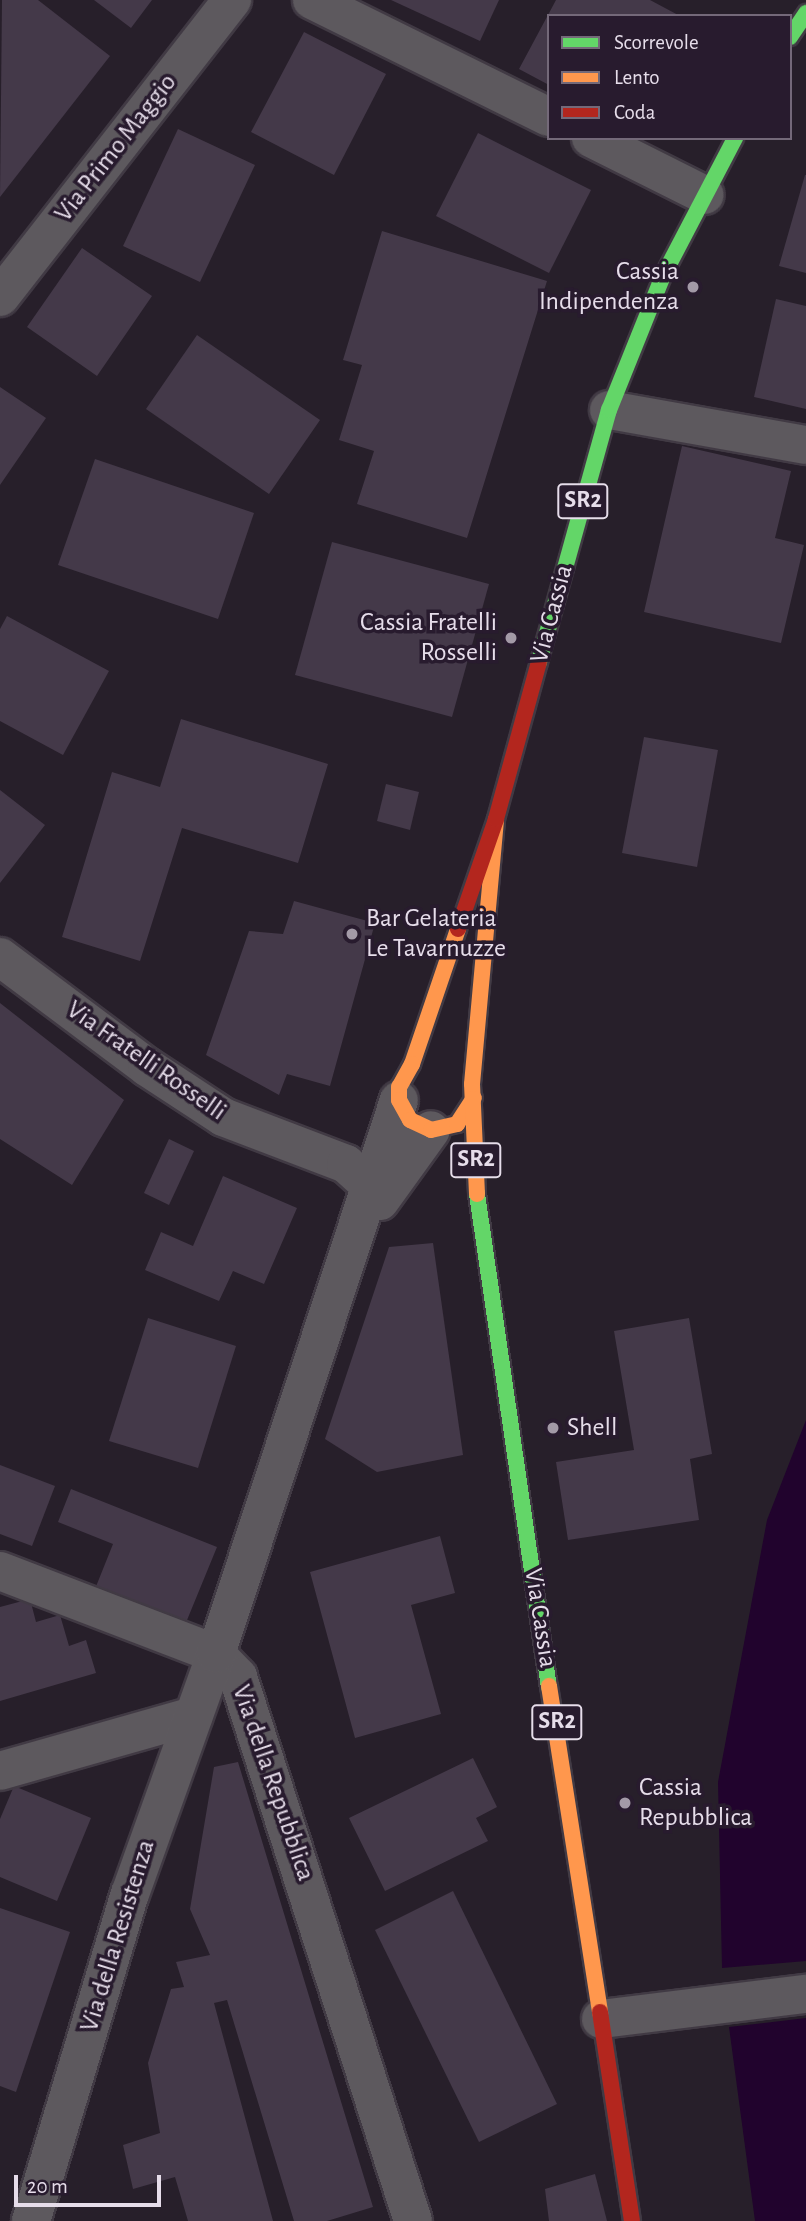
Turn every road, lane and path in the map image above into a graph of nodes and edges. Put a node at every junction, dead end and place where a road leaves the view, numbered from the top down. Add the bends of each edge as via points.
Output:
1 (232, 0) edge
2 (312, 0) edge
3 (806, 13) edge
4 (792, 34) edge
5 (547, 116) edge
6 (595, 140) edge
7 (734, 140) edge
8 (705, 195) junction
9 (0, 297) edge
10 (609, 411) junction
11 (806, 445) edge
12 (496, 819) junction
13 (0, 957) edge
14 (436, 1055) dead end
15 (460, 1064) dead end
16 (412, 1065) junction
17 (473, 1091) junction
18 (399, 1100) junction
19 (438, 1140) junction
20 (458, 1169) dead end
21 (373, 1188) junction
22 (478, 1223) junction
23 (357, 1235) junction
24 (0, 1571) edge
25 (216, 1654) junction
26 (192, 1716) junction
27 (0, 1771) edge
28 (806, 1994) edge
29 (601, 2019) junction
30 (32, 2221) edge
31 (414, 2221) edge
32 (632, 2221) edge

1 - 9 street, Via Primo Maggio
2 - 5 street
3 - 4 main road
6 - 8 street
7 - 8 main road, Via Cassia / SR2
8 - 10 main road, Via Cassia / SR2 via 663,276
10 - 11 street
10 - 12 main road, Via Cassia / SR2
12 - 16 main road, Via Cassia / SR2
12 - 17 main road, Via Cassia / SR2
13 - 21 street, Via Fratelli Rosselli via 147,1068 223,1117 346,1164
14 - 16 main road
15 - 17 main road, Via Cassia / SR2
16 - 18 main road, Via Cassia / SR2 via 399,1087
17 - 19 main road, SR2 via 457,1124
17 - 22 main road, Via Cassia / SR2
18 - 19 main road, SR2 via 410,1120
18 - 21 street, Via della Repubblica
19 - 23 street, Via della Repubblica
20 - 22 main road, Via Cassia / SR2
21 - 23 street, Via della Repubblica
22 - 29 main road, Via Cassia / SR2
23 - 25 street, Via della Repubblica
24 - 25 street
25 - 26 street, Via della Resistenza
25 - 31 street, Via della Repubblica via 238,1677 259,1733
26 - 27 street
26 - 30 street, Via della Resistenza via 130,1894
28 - 29 street
29 - 32 main road, Via Cassia / SR2

